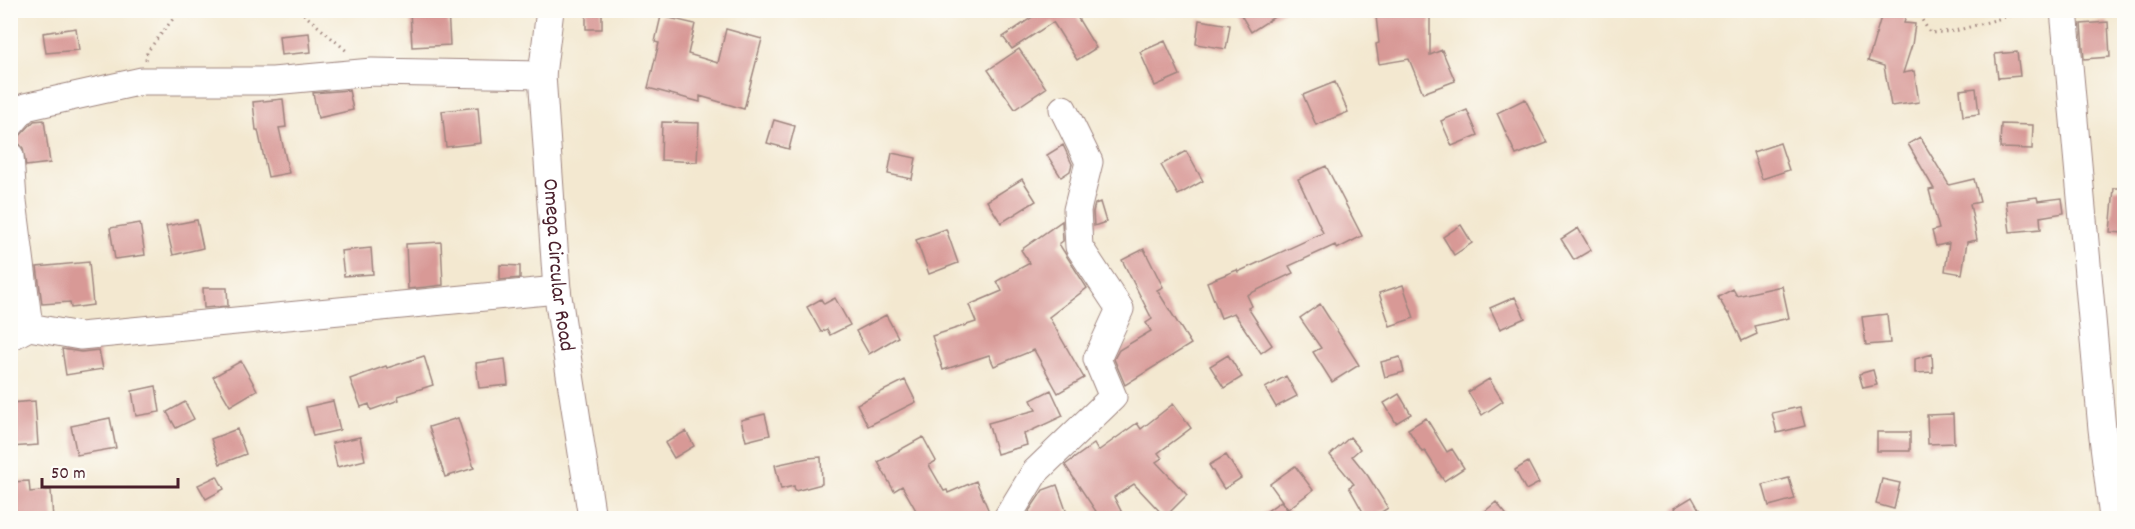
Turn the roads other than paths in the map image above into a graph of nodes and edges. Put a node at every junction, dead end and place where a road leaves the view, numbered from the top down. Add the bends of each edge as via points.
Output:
1 (550, 10) edge
2 (2064, 10) edge
3 (542, 75) junction
4 (1063, 109) dead end
5 (10, 125) edge
6 (10, 156) edge
7 (557, 290) junction
8 (20, 332) edge
9 (592, 519) edge
10 (1007, 519) edge
11 (2113, 519) edge

1 - 3 street, Omega Circular Road
2 - 11 street
3 - 5 street via 372,72 273,81 142,81 25,107
3 - 7 street, Omega Circular Road
4 - 10 street via 1089,162 1077,210 1079,247 1120,309 1097,360 1113,397 1035,472
6 - 8 street
7 - 8 street via 80,336
7 - 9 street, Omega Circular Road

